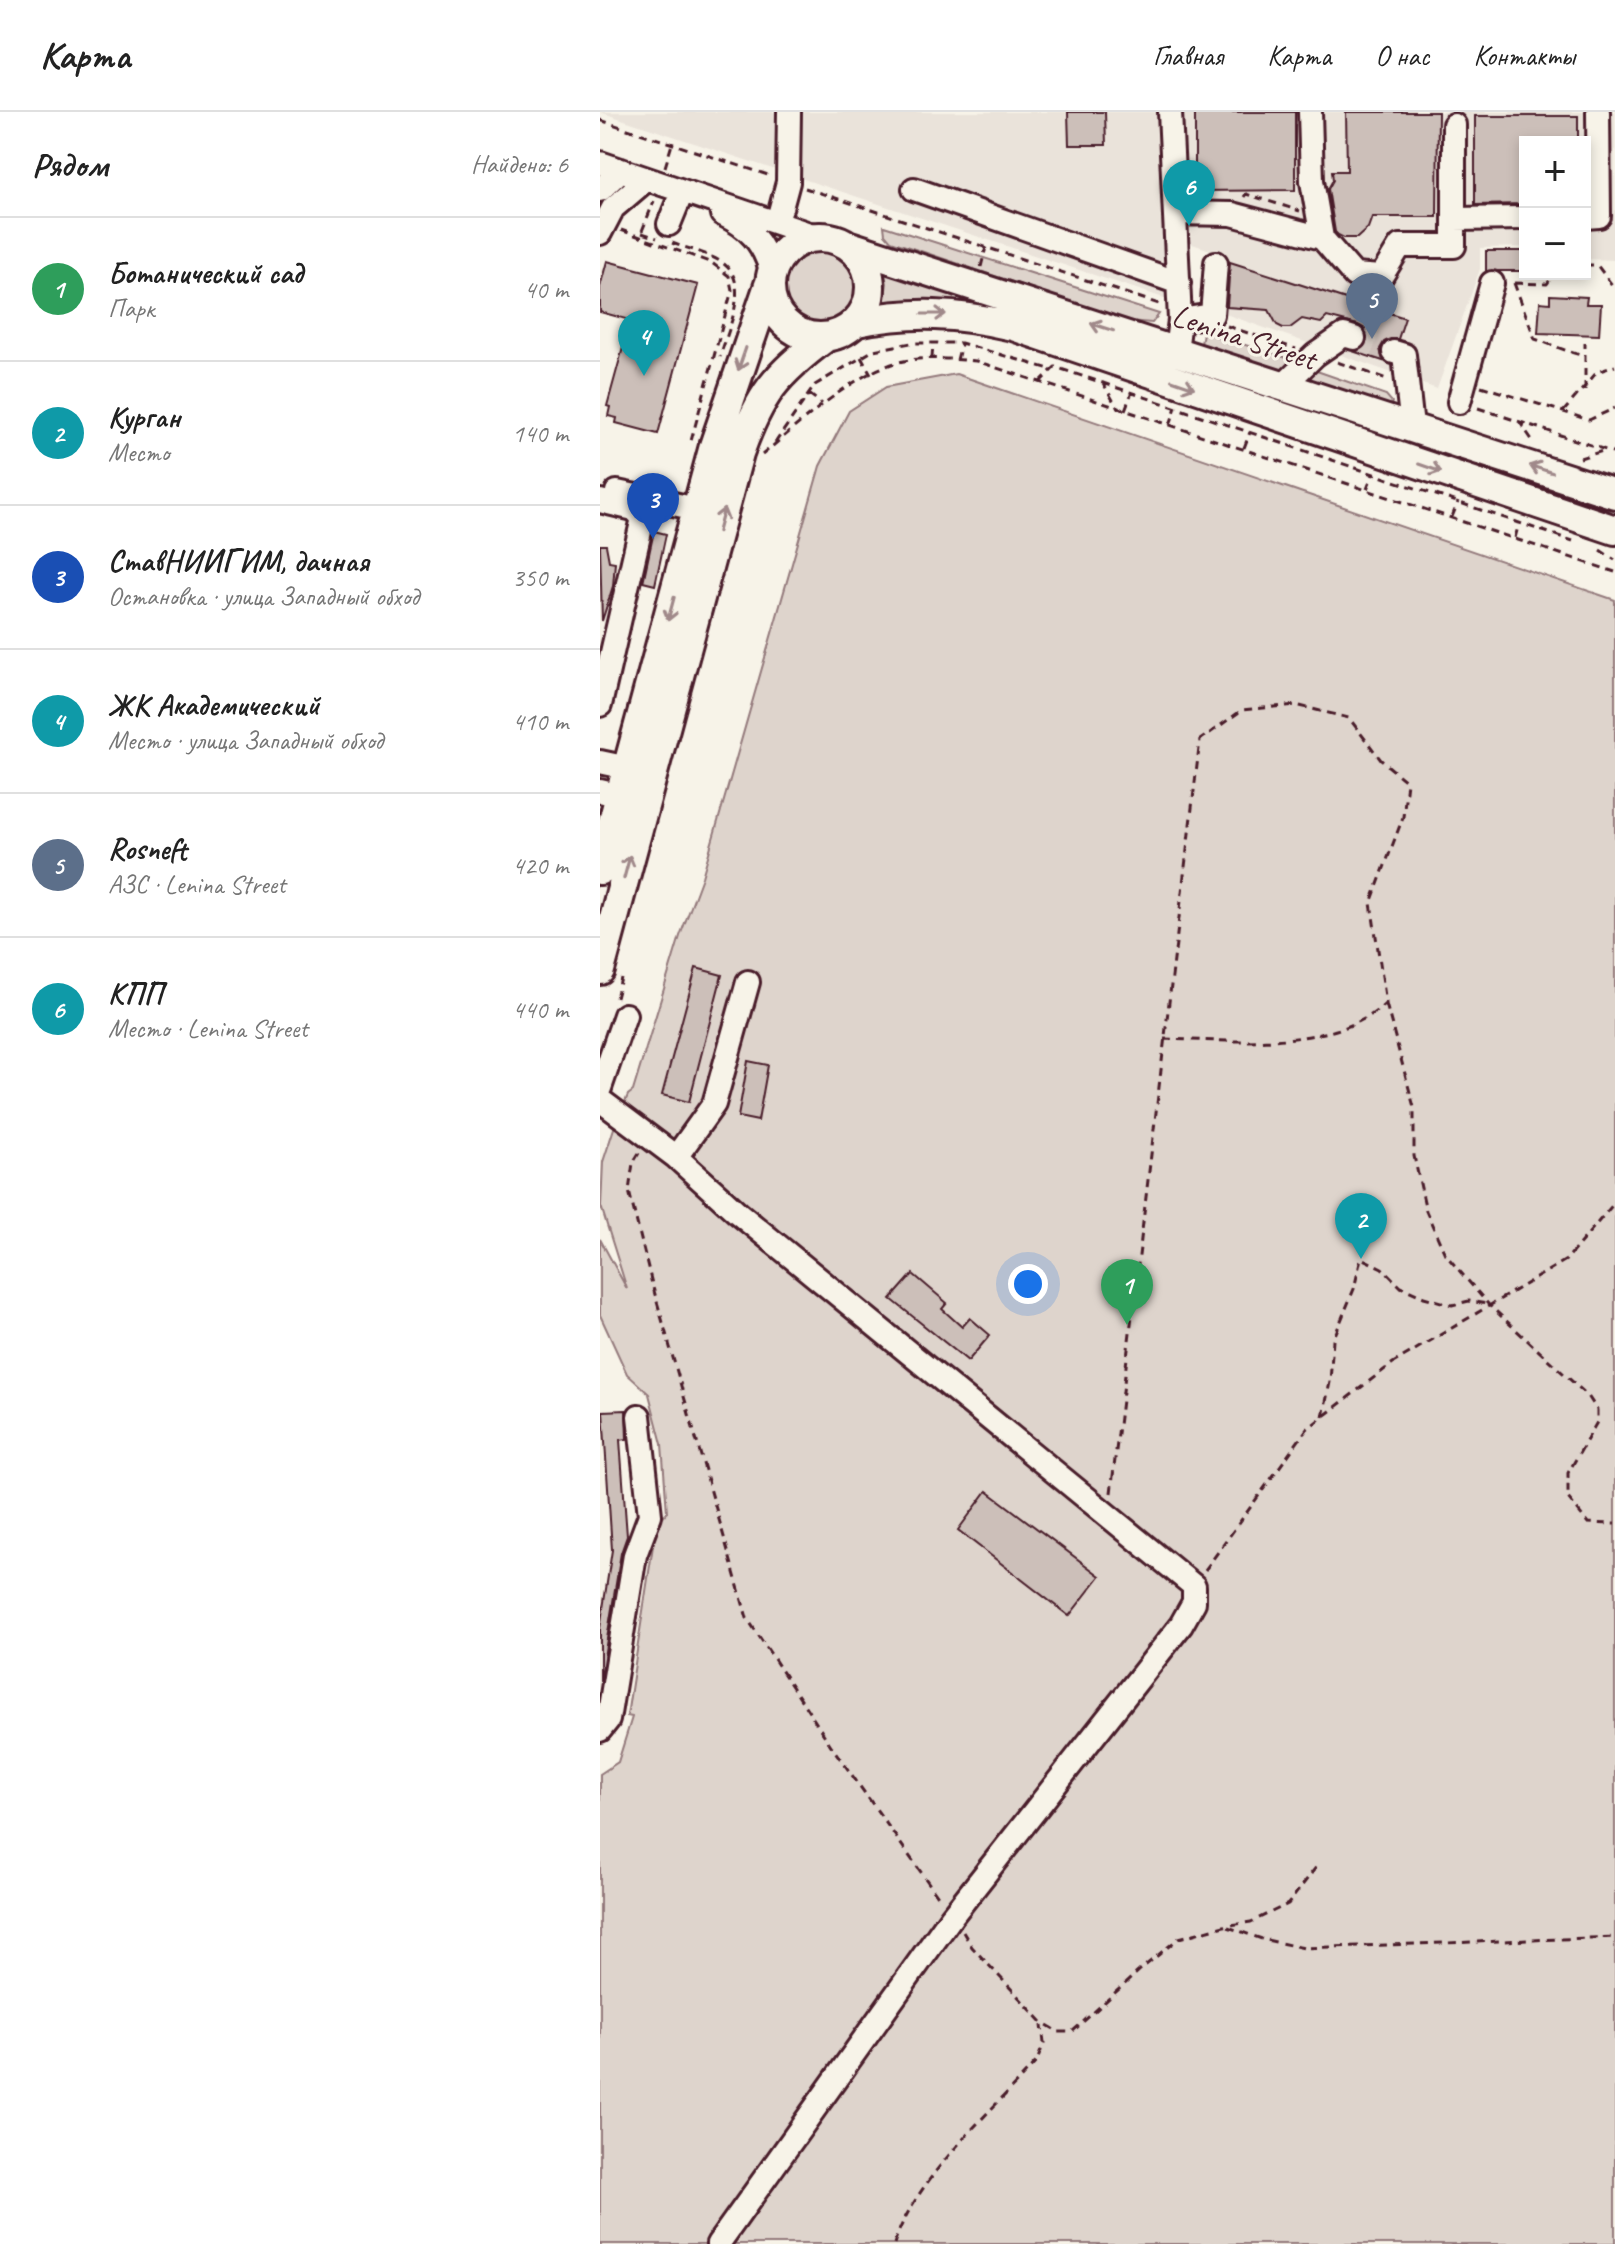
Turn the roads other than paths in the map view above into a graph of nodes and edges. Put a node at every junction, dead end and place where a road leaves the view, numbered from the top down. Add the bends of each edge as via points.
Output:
1 (789, 112) edge
2 (1170, 112) edge
3 (1310, 112) edge
4 (1598, 112) edge
5 (1454, 125) dead end
6 (611, 167) edge
7 (647, 179) junction
8 (914, 189) dead end
9 (600, 190) edge
10 (674, 192) junction
11 (1175, 213) junction
12 (1591, 217) edge
13 (1519, 218) edge
14 (1454, 219) junction
15 (777, 223) junction
16 (669, 224) dead end
17 (602, 228) edge
18 (815, 236) junction
19 (1322, 238) junction
20 (850, 246) junction
21 (1216, 263) dead end
22 (770, 278) junction
23 (1179, 283) junction
24 (1503, 283) road end
25 (1186, 316) junction
26 (857, 322) junction
27 (826, 337) junction
28 (1354, 338) tunnel mouth
29 (1176, 351) junction
30 (1394, 352) dead end
31 (1284, 385) junction
32 (1463, 392) road end
33 (1412, 427) junction
34 (600, 489) edge
35 (1615, 494) edge
36 (600, 501) edge
37 (697, 509) junction
38 (1615, 530) edge
39 (600, 705) edge
40 (600, 762) edge
41 (628, 768) junction
42 (611, 793) edge
43 (600, 870) edge
44 (600, 970) edge
45 (748, 982) dead end
46 (625, 1015) dead end
47 (600, 1088) edge
48 (600, 1100) edge
49 (676, 1157) junction
50 (639, 1416) dead end
51 (600, 1730) edge
52 (718, 2244) edge

1 - 15 street via 788,182
2 - 11 street
3 - 19 street via 1312,181
4 - 12 street via 1599,216
5 - 14 street
6 - 7 street
6 - 9 street
7 - 10 street
7 - 17 street via 613,208
8 - 23 street
10 - 15 street
10 - 16 street
10 - 22 street via 755,235 767,254
11 - 19 street via 1232,214
11 - 23 street
13 - 14 street
14 - 19 street via 1454,246 1400,246 1381,277 1354,275
15 - 18 street
18 - 20 main road
18 - 22 main road via 781,254
20 - 26 main road via 866,266 871,291
29 -> 20 main road, Lenina Street
21 - 25 street via 1212,315
22 - 27 main road via 771,303 786,324 809,336
22 -> 37 main road
23 - 25 street
24 - 32 street via 1478,328
25 - 29 street
26 - 27 main road
26 -> 38 main road, Lenina Street via 948,314 1013,326
44 -> 27 main road via 739,453 753,414 773,382
28 - 31 street via 1344,335
29 - 31 main road, Lenina Street
30 - 33 street via 1404,355
31 - 33 main road, Lenina Street
35 -> 33 main road, Lenina Street
34 - 37 street
36 - 39 street via 634,509 643,518
37 -> 41 main road
40 - 41 street
41 - 42 main road
42 - 43 main road
45 - 49 street via 714,1104
46 - 47 street
48 - 49 street
49 - 52 street via 1194,1586 1194,1602 1181,1625 952,1916
50 - 51 street via 650,1515 635,1555 608,1720

